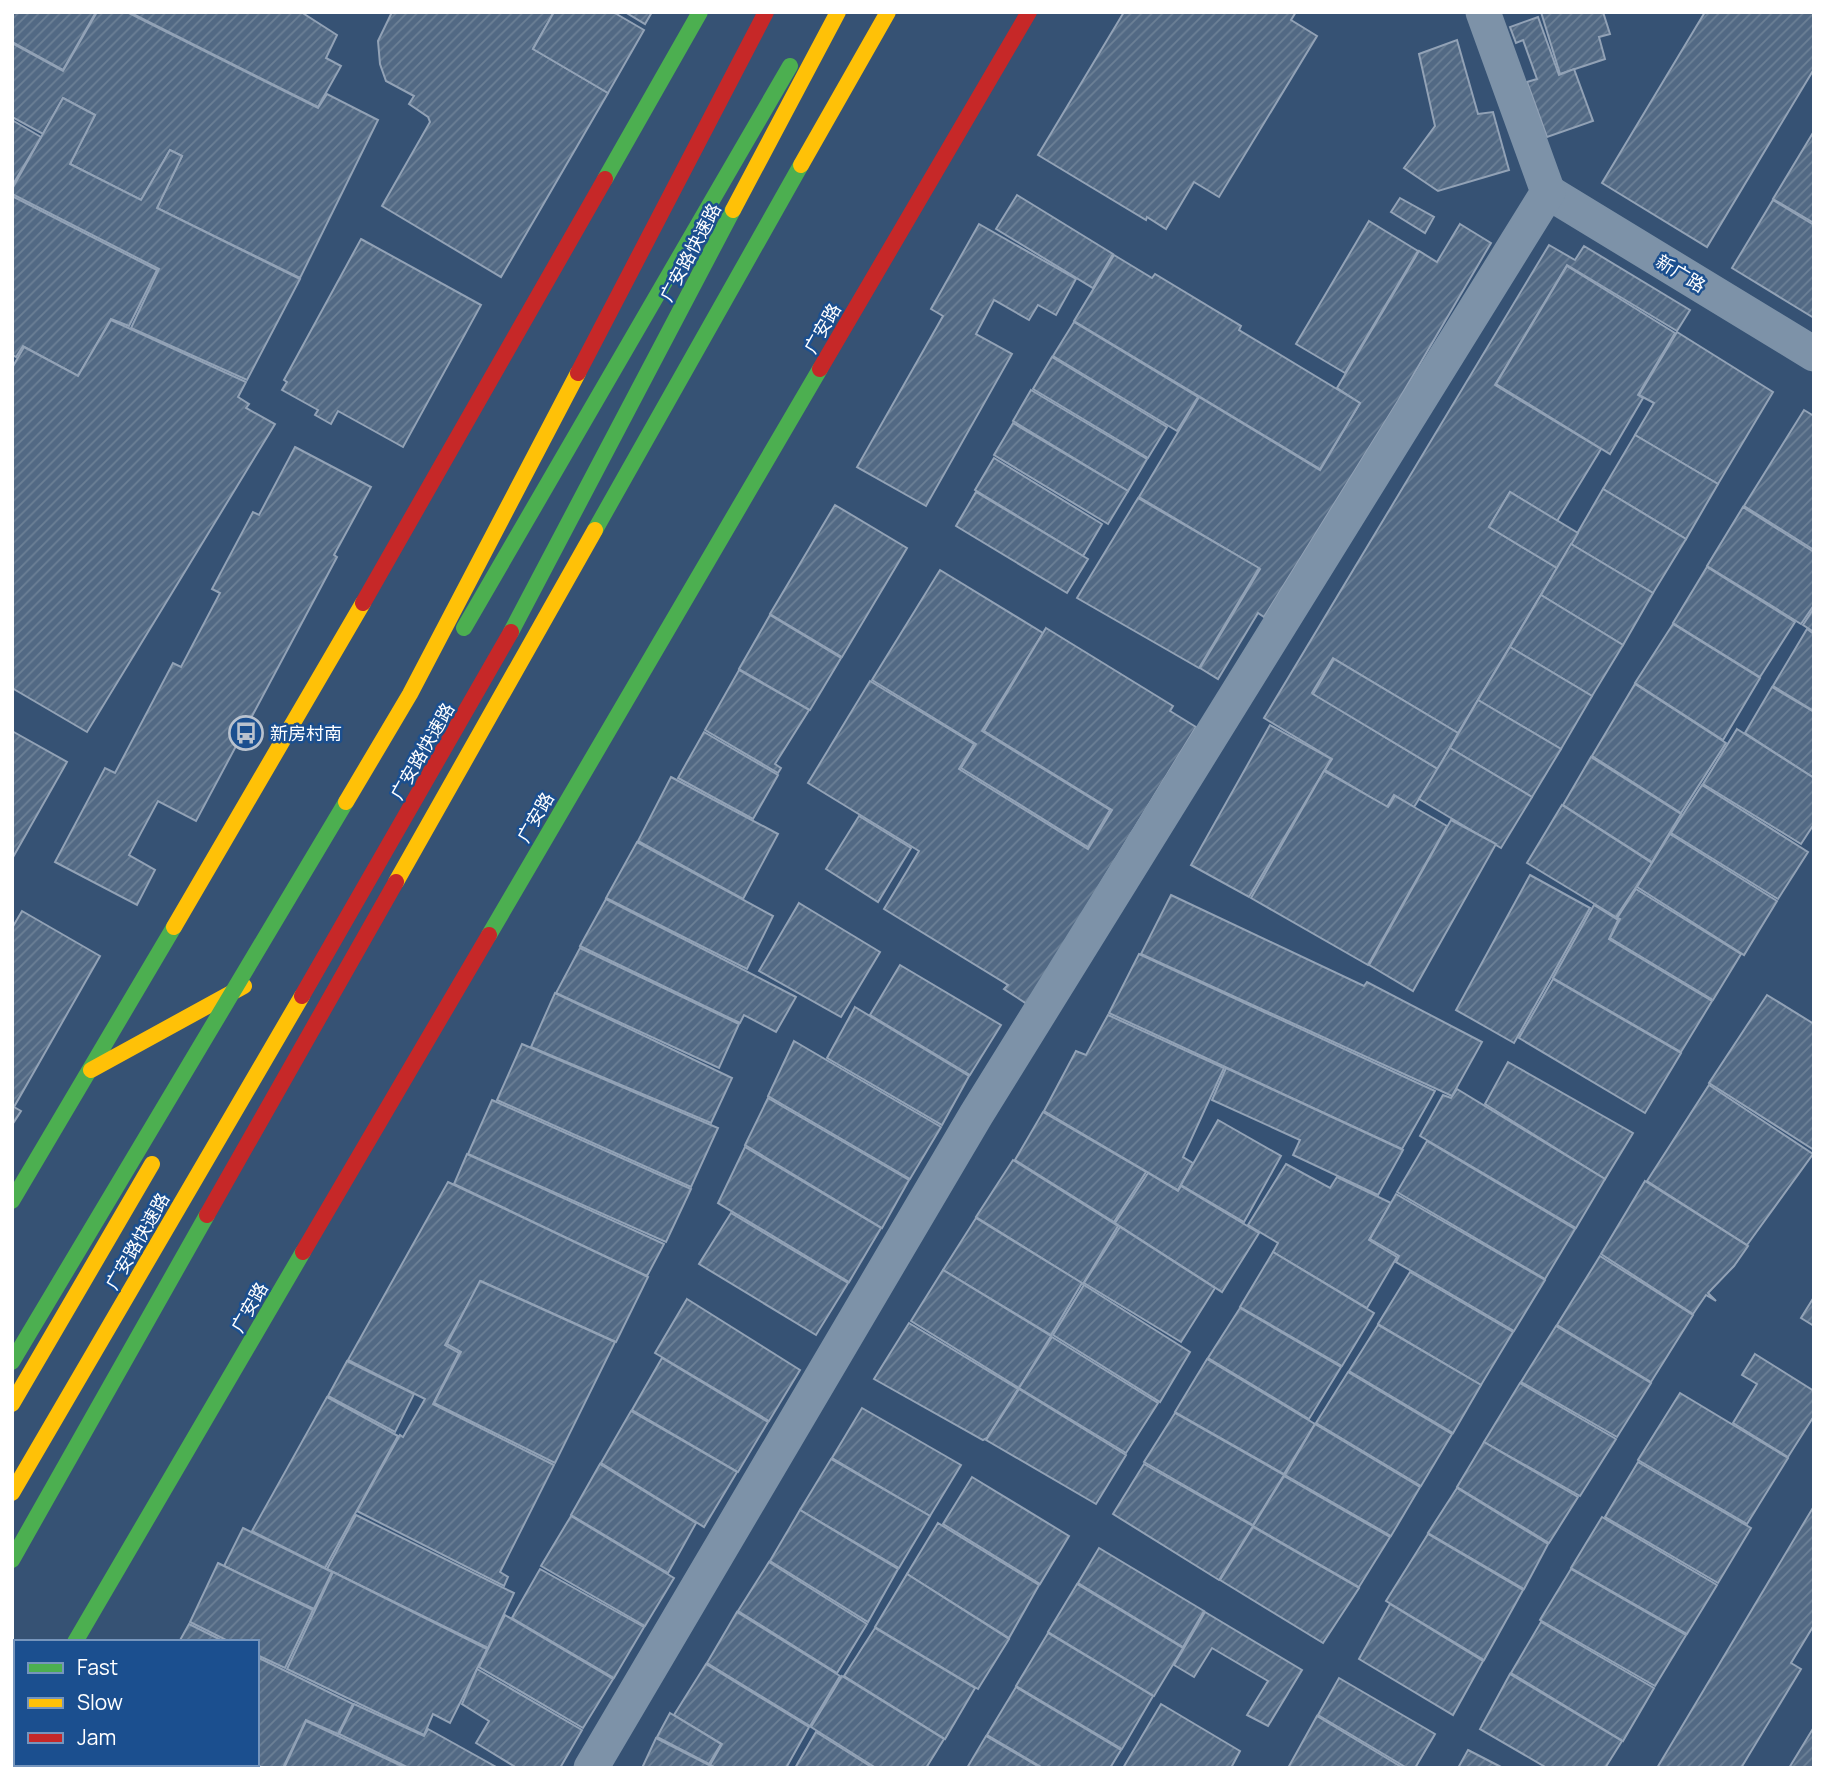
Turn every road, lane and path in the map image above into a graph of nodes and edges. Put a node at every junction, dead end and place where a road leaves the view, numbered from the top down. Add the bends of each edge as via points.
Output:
1 (701, 12) edge
2 (766, 12) edge
3 (821, 12) edge
4 (838, 12) edge
5 (888, 12) edge
6 (1029, 12) edge
7 (1483, 12) edge
8 (1548, 192) junction
9 (1814, 354) edge
10 (261, 977) junction
11 (233, 1024) dead end
12 (89, 1071) junction
13 (157, 1155) dead end
14 (12, 1201) edge
15 (12, 1362) edge
16 (12, 1404) edge
17 (12, 1493) edge
18 (12, 1560) edge
19 (76, 1640) edge
20 (591, 1768) edge

1 - 12 main road via 278,751
2 - 15 main road, bridge via 411,694
3 - 10 main road
4 - 17 main road, 广安路快速路 via 489,674
5 - 18 main road
6 - 19 main road, 广安路
7 - 8 street
8 - 9 street, 新广路
8 - 20 street via 976,1115
10 - 11 main road
10 - 12 main road
12 - 14 main road
13 - 16 main road

